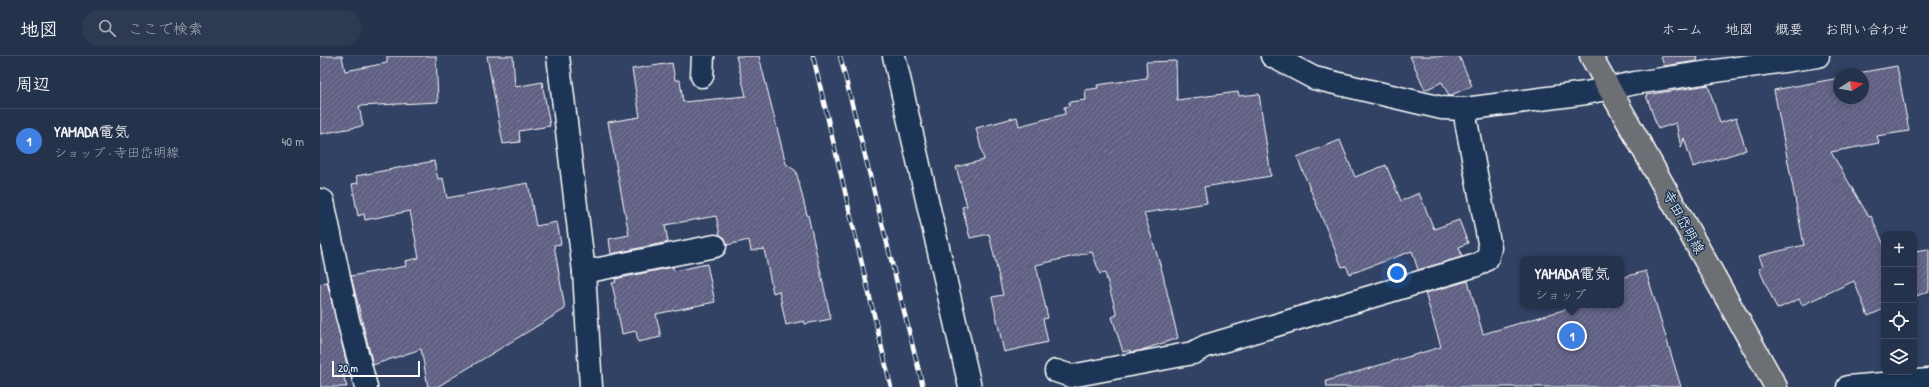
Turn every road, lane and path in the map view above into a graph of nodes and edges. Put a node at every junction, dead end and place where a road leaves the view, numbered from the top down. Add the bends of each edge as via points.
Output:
1 (558, 56) edge
2 (894, 56) edge
3 (1272, 56) edge
4 (1591, 56) edge
5 (1818, 56) edge
6 (1609, 88) junction
7 (1466, 109) junction
8 (320, 200) edge
9 (715, 246) dead end
10 (584, 272) junction
11 (1056, 371) dead end
12 (1929, 380) edge
13 (366, 387) edge
14 (591, 387) edge
15 (970, 387) edge
16 (1776, 387) edge
17 (1848, 387) edge

1 - 10 street
2 - 15 street
3 - 7 street via 1314,78 1442,108
4 - 6 main road, 寺田岱明線
5 - 6 street
6 - 7 street
6 - 16 main road, 寺田岱明線
7 - 11 street via 1466,121 1490,248 1487,259 1477,265 1206,346 1193,353 1071,376
8 - 13 street via 323,201 347,316
9 - 10 street
10 - 14 street
12 - 17 street

